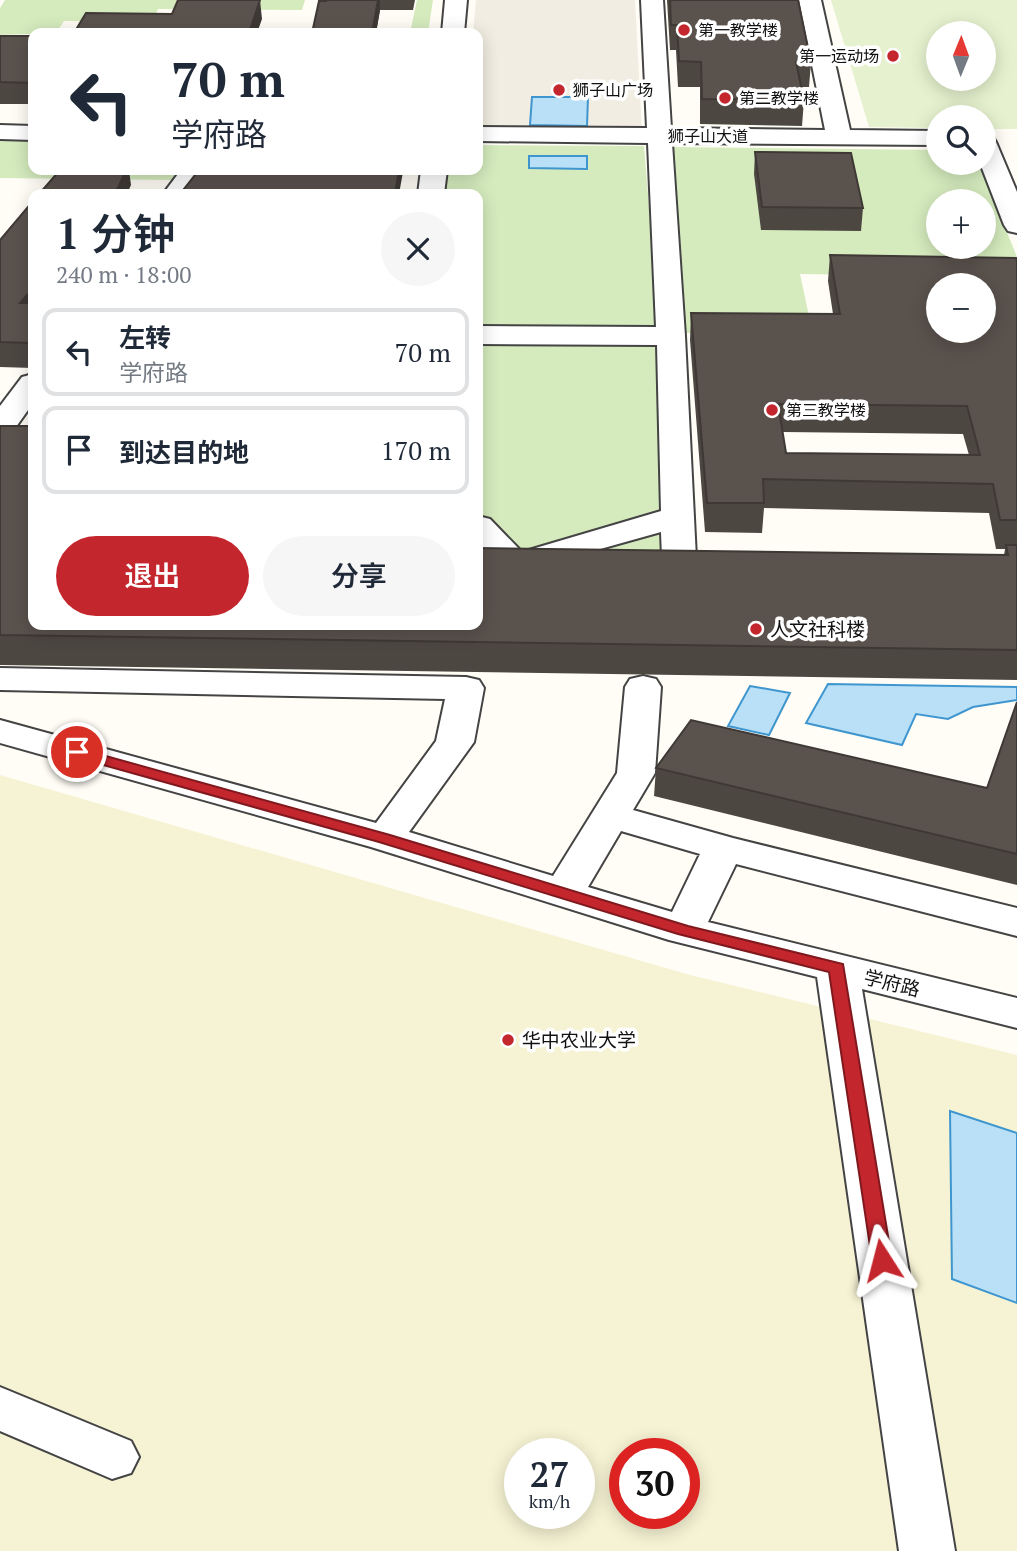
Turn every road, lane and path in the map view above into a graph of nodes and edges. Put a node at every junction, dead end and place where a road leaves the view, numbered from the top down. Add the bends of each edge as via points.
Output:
1 (456, 0) edge
2 (652, 0) edge
3 (810, 0) edge
4 (453, 28) edge
5 (0, 132) edge
6 (28, 133) edge
7 (483, 134) edge
8 (661, 136) junction
9 (839, 137) junction
10 (926, 138) edge
11 (996, 156) edge
12 (1017, 225) edge
13 (483, 335) edge
14 (671, 336) junction
15 (28, 390) edge
16 (0, 427) edge
17 (28, 428) edge
18 (677, 517) junction
19 (483, 531) edge
20 (508, 557) edge
21 (0, 678) edge
22 (643, 687) dead end
23 (0, 731) edge
24 (611, 816) junction
25 (385, 838) junction
26 (723, 848) junction
27 (563, 894) junction
28 (1017, 922) edge
29 (684, 930) junction
30 (837, 969) junction
31 (1017, 1013) edge
32 (0, 1408) edge
33 (112, 1457) dead end
34 (927, 1551) edge

1 - 4 street
2 - 8 street
3 - 9 street
5 - 6 street
7 - 8 street, 狮子山大道
8 - 9 street, 狮子山大道
8 - 14 street
9 - 10 street, 狮子山大道
11 - 12 street
13 - 14 street
14 - 18 street
15 - 16 street
16 - 17 street
18 - 20 street
18 - 20 street via 669,558
19 - 20 street
21 - 25 street via 467,688 455,741
22 - 24 street via 636,773
23 - 25 street, 学府路
24 - 26 street
24 - 27 street
25 - 27 street, 学府路
26 - 28 street
26 - 29 street
27 - 29 street, 学府路
29 - 30 street, 学府路
30 - 31 street, 学府路
30 - 34 street
32 - 33 street

